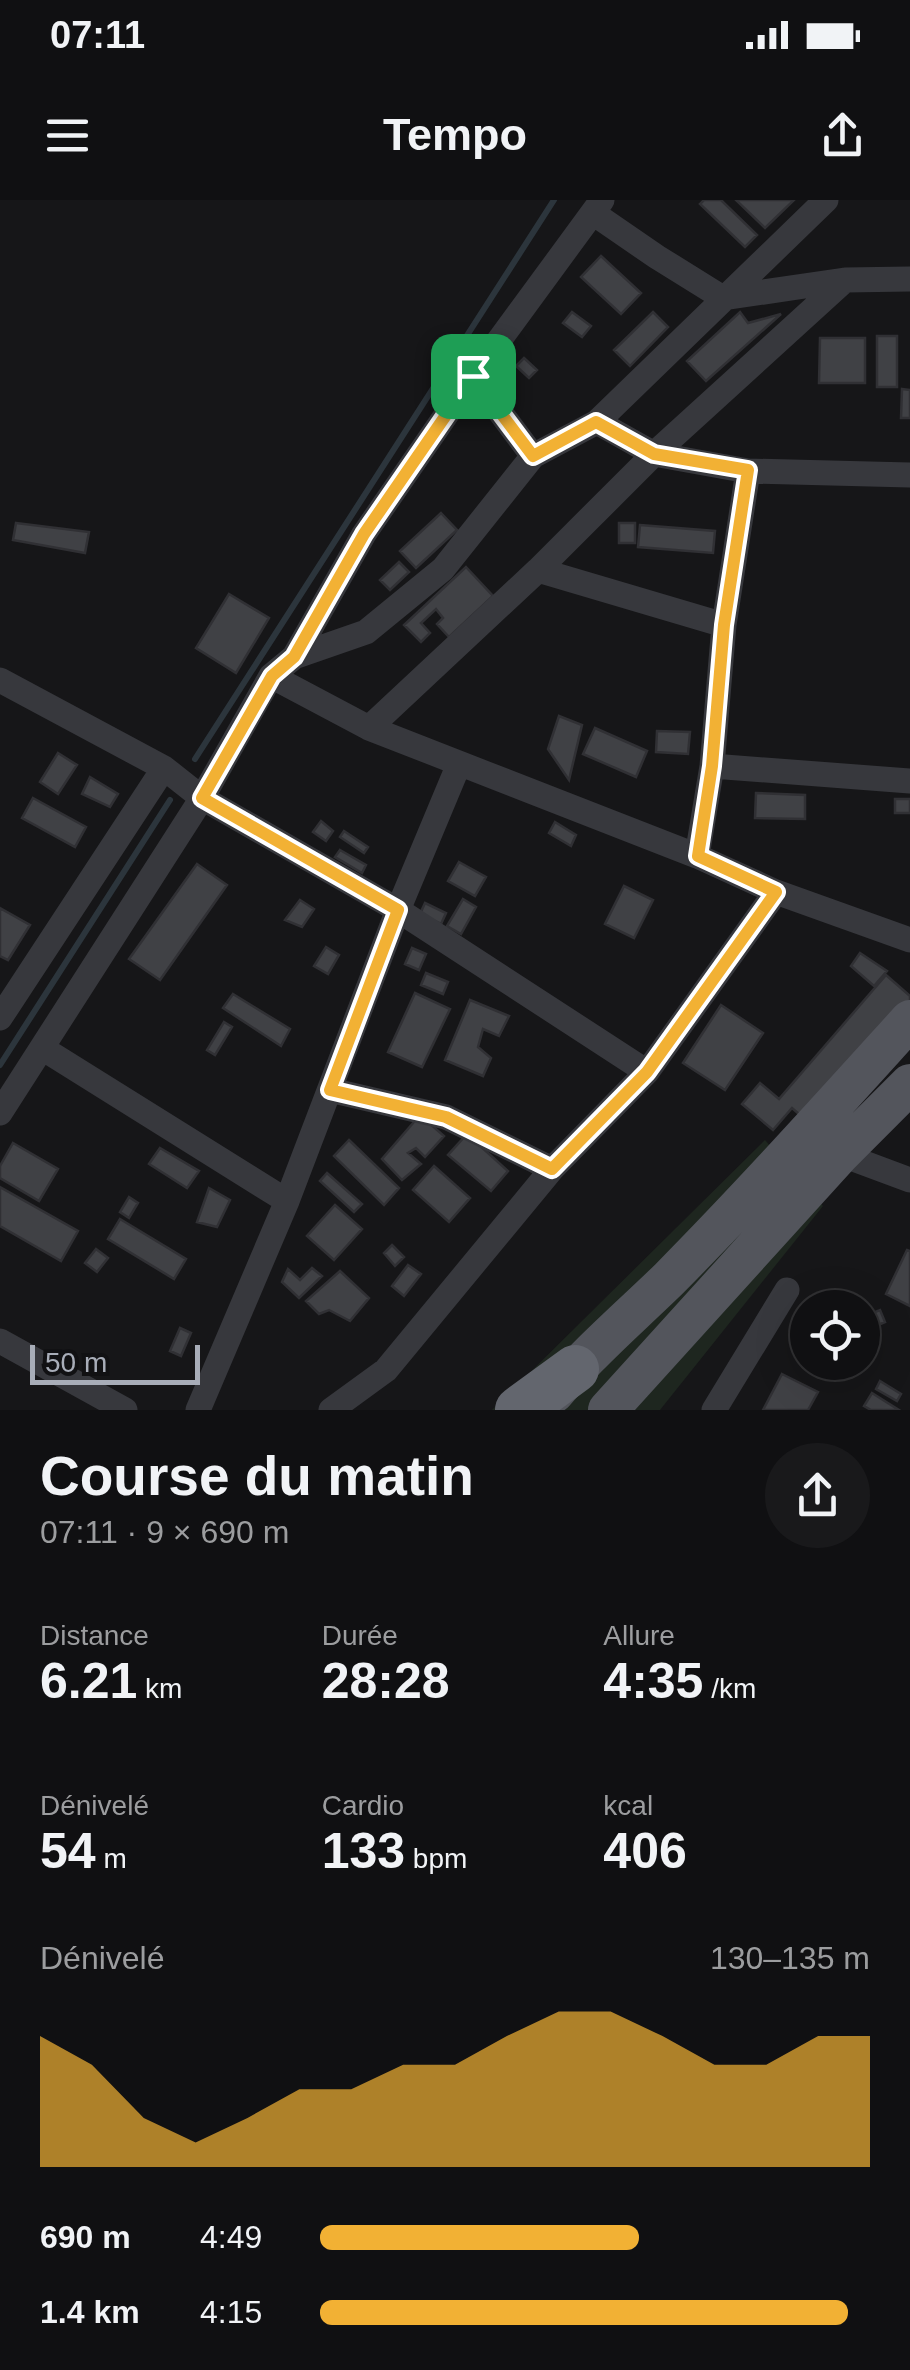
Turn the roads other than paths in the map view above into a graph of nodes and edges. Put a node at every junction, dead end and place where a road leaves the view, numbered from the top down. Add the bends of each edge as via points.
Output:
1 (826, 200) edge
2 (597, 206) edge
3 (910, 279) edge
4 (845, 280) junction
5 (723, 298) junction
6 (473, 376) junction
7 (596, 422) junction
8 (654, 454) junction
9 (533, 456) junction
10 (748, 470) junction
11 (910, 475) edge
12 (538, 570) junction
13 (724, 625) junction
14 (294, 657) junction
15 (272, 676) junction
16 (0, 680) edge
17 (369, 728) junction
18 (459, 764) junction
19 (712, 766) junction
20 (164, 768) junction
21 (910, 782) edge
22 (202, 798) junction
23 (698, 856) junction
24 (776, 892) junction
25 (398, 910) junction
26 (910, 940) edge
27 (0, 1018) edge
28 (910, 1020) edge
29 (42, 1048) junction
30 (647, 1072) junction
31 (910, 1084) edge
32 (330, 1090) junction
33 (0, 1113) edge
34 (840, 1154) junction
35 (552, 1169) junction
36 (910, 1180) edge
37 (287, 1202) junction
38 (787, 1290) dead end
39 (0, 1341) edge
40 (575, 1369) junction
41 (124, 1410) edge
42 (198, 1410) edge
43 (331, 1410) edge
44 (519, 1410) edge
45 (539, 1410) edge
46 (608, 1410) edge
47 (714, 1410) edge

1 - 5 street
2 - 5 street via 656,257
2 - 6 street
3 - 4 street
4 - 5 street
4 - 8 street
5 - 7 street
6 - 9 street
6 - 14 street via 364,534
7 - 8 street
7 - 9 street
8 - 10 street
8 - 12 street
9 - 14 street via 443,569 366,632
10 - 11 street
10 - 13 street
12 - 13 street
12 - 17 street
13 - 19 street
14 - 15 street
15 - 17 street
15 - 22 street
16 - 20 street
17 - 18 street
18 - 23 street
18 - 25 street
19 - 21 street
19 - 23 street
20 - 22 street
20 - 27 street
22 - 25 street
22 - 29 street
23 - 24 street
24 - 26 street
24 - 30 street
25 - 30 street
25 - 32 street
28 - 40 main road via 800,1142
29 - 33 street
29 - 37 street
30 - 35 street
31 - 34 main road
32 - 35 street via 446,1117
32 - 37 street
34 - 36 street
34 - 46 main road
35 - 43 street via 386,1370
37 - 42 street
38 - 47 street
39 - 41 street
40 - 44 highway
40 - 45 main road

